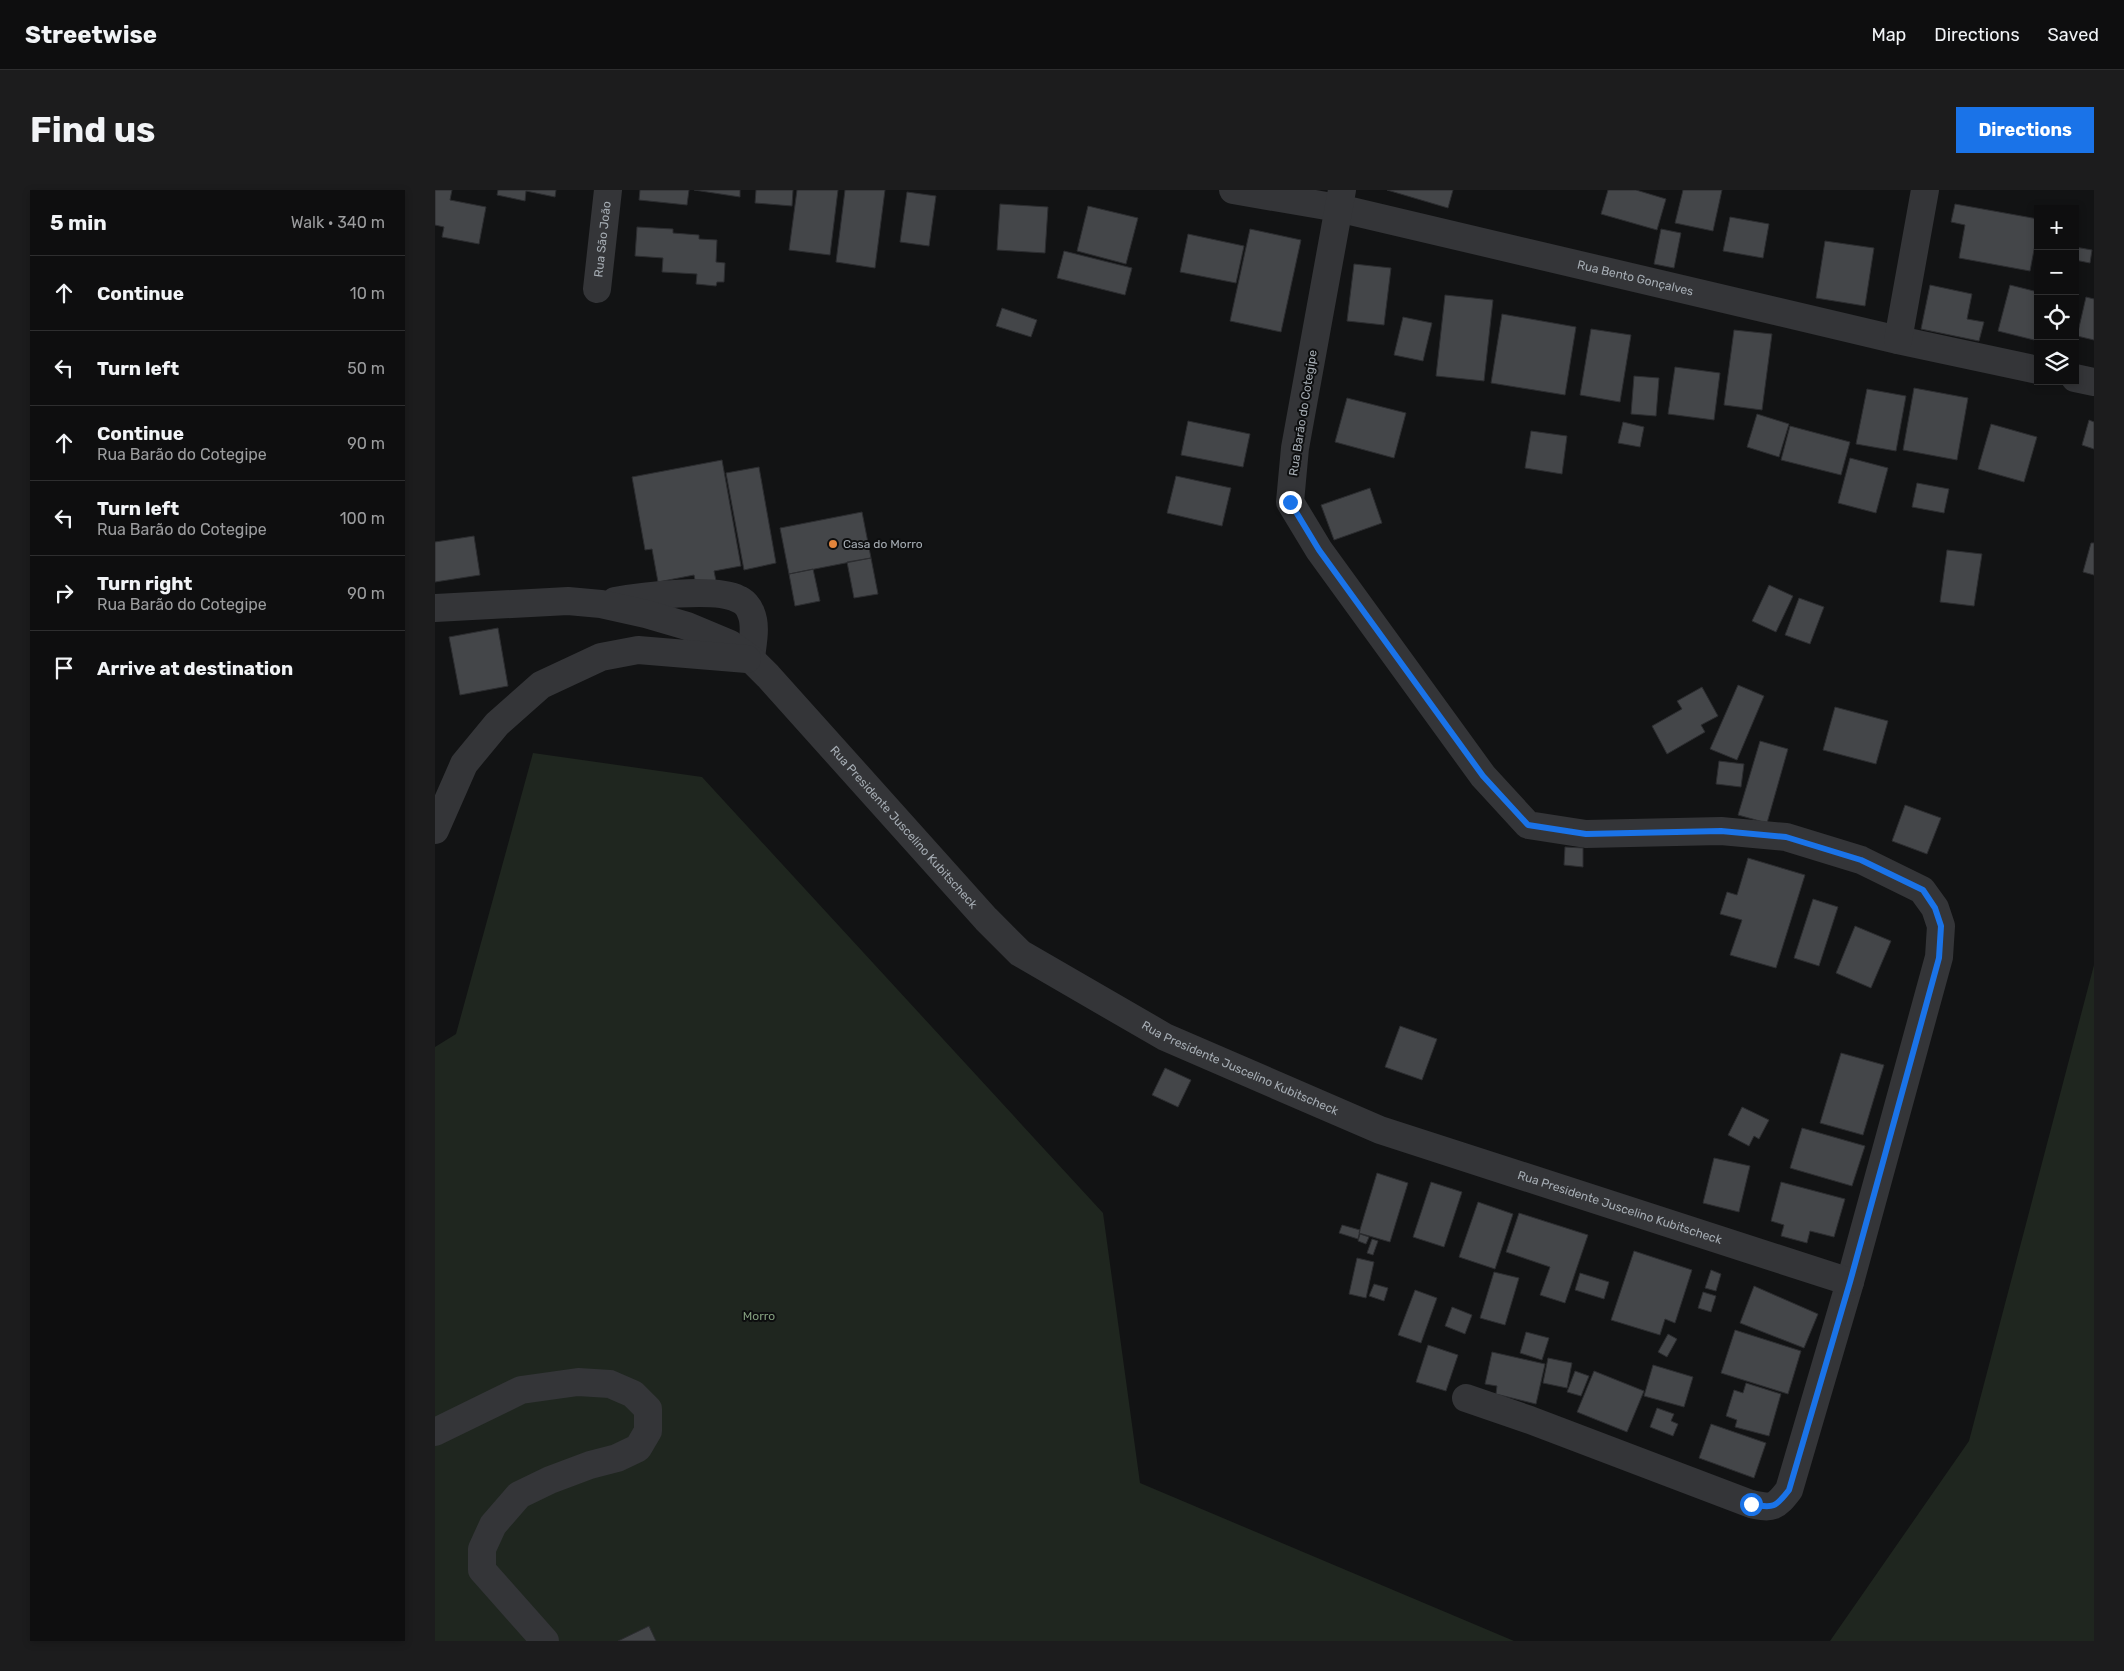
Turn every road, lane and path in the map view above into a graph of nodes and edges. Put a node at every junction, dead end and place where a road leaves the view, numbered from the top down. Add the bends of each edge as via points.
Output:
1 (608, 190) edge
2 (1233, 190) edge
3 (1925, 190) edge
4 (1340, 199) edge
5 (597, 288) dead end
6 (1898, 340) junction
7 (2034, 369) edge
8 (2079, 379) edge
9 (2094, 382) edge
10 (601, 604) junction
11 (435, 608) edge
12 (751, 659) junction
13 (435, 830) edge
14 (1850, 1282) junction
15 (1466, 1398) dead end
16 (435, 1432) edge
17 (545, 1641) edge

1 - 5 street, Rua São João
2 - 4 street, Rua Bento Gonçalves
3 - 6 street
4 - 6 street, Rua Bento Gonçalves
4 - 14 street, Rua Barão do Cotegipe via 1295,448 1290,502 1319,550 1483,776 1528,825 1586,834 1721,831 1786,837 1861,860 1923,890 1935,908 1941,926 1939,958
6 - 7 street, Rua Bento Gonçalves
8 - 9 street
10 - 11 street, Rua Presidente Juscelino Kubitscheck via 568,601
10 - 12 street, Rua Presidente Juscelino Kubitscheck via 687,626 730,644
10 - 12 street, Rua Presidente Juscelino Kubitscheck via 652,595 723,594 738,598 751,612 754,624
12 - 13 street via 638,650 601,657 541,685 497,724 464,764
12 - 14 street, Rua Presidente Juscelino Kubitscheck via 1020,953 1165,1038 1380,1130
14 - 15 street, Rua Barão do Cotegipe via 1789,1490 1779,1503 1767,1508
16 - 17 street via 521,1390 578,1382 610,1384 633,1394 648,1409 648,1431 638,1448 550,1480 519,1495 493,1525 482,1549 482,1570

